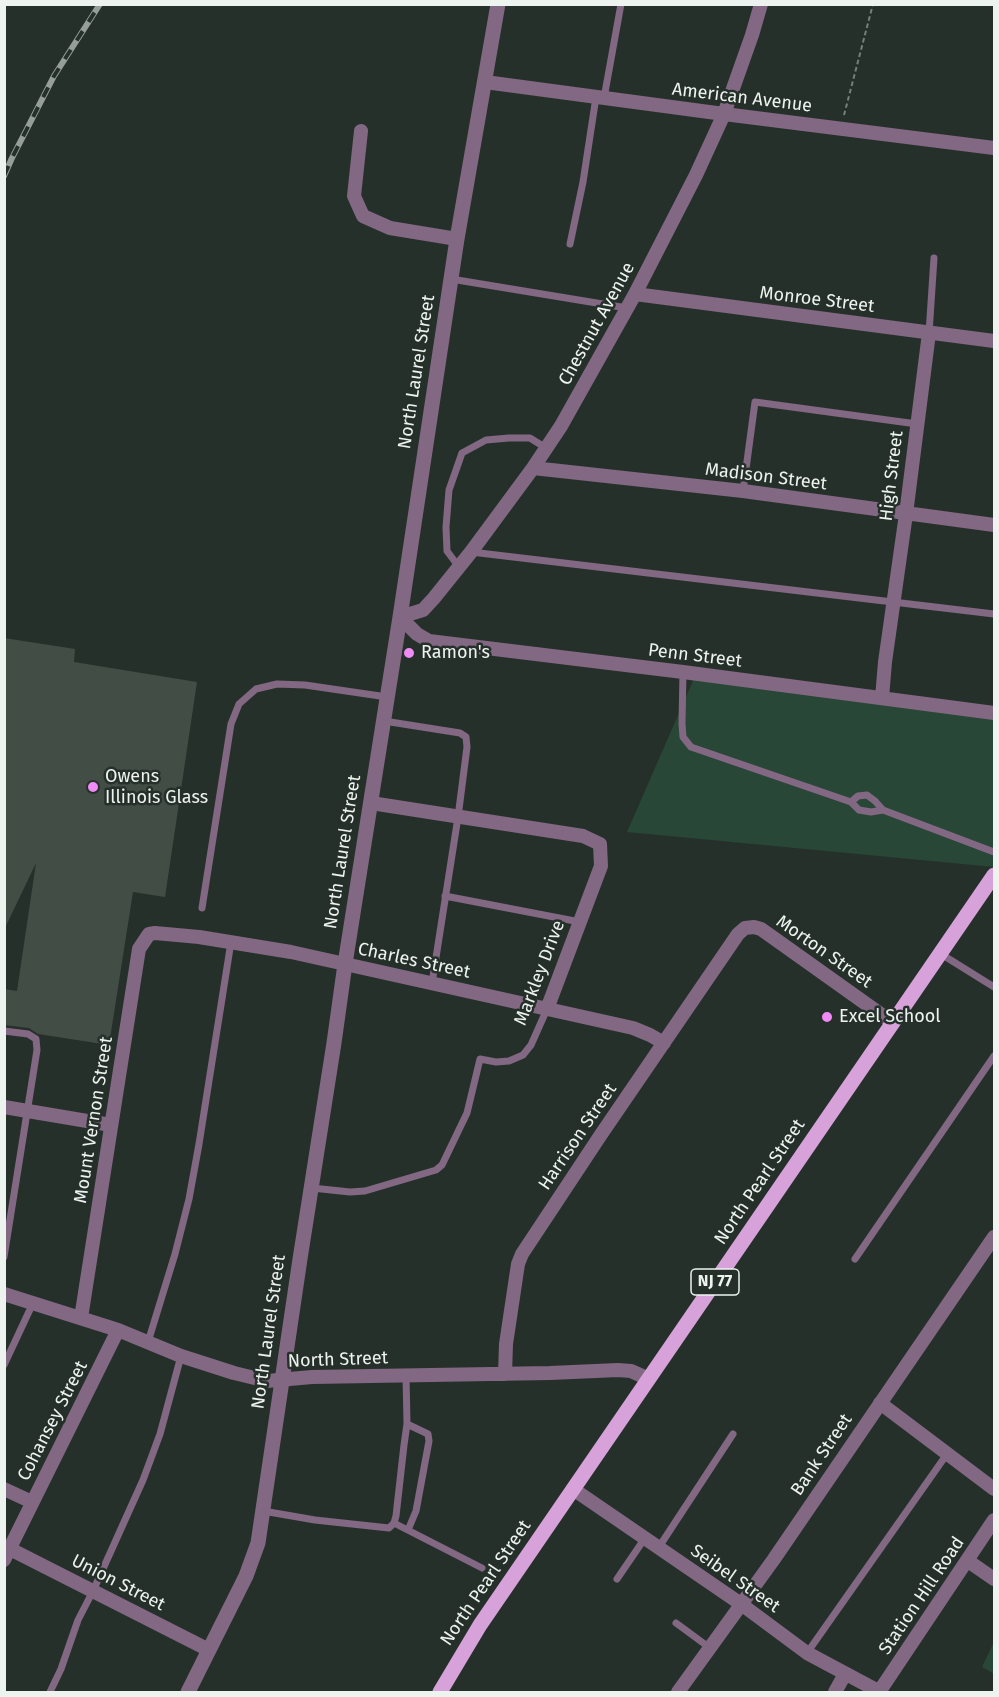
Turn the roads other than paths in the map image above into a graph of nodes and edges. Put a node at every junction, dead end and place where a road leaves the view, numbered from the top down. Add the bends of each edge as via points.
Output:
1 (498, 4) edge
2 (621, 4) edge
3 (761, 4) edge
4 (485, 82) junction
5 (600, 97) junction
6 (724, 114) junction
7 (361, 131) dead end
8 (994, 148) edge
9 (457, 239) junction
10 (570, 244) dead end
11 (934, 258) dead end
12 (451, 279) junction
13 (635, 294) junction
14 (627, 308) junction
15 (929, 333) junction
16 (994, 341) edge
17 (917, 424) junction
18 (546, 448) junction
19 (532, 468) junction
20 (743, 492) junction
21 (906, 514) junction
22 (994, 525) edge
23 (471, 552) junction
24 (459, 567) junction
25 (894, 601) junction
26 (994, 614) edge
27 (400, 617) junction
28 (683, 672) junction
29 (387, 697) junction
30 (882, 698) junction
31 (994, 713) edge
32 (384, 721) junction
33 (851, 802) junction
34 (371, 803) junction
35 (883, 810) junction
36 (458, 817) junction
37 (994, 852) edge
38 (994, 875) edge
39 (445, 896) junction
40 (202, 908) dead end
41 (580, 922) junction
42 (152, 934) joint
43 (734, 941) joint
44 (231, 942) junction
45 (941, 954) junction
46 (345, 964) junction
47 (432, 984) junction
48 (994, 987) edge
49 (547, 1009) junction
50 (893, 1023) junction
51 (4, 1031) edge
52 (664, 1043) junction
53 (994, 1056) edge
54 (4, 1107) edge
55 (28, 1111) junction
56 (111, 1125) junction
57 (312, 1188) junction
58 (4, 1197) edge
59 (14, 1198) junction
60 (994, 1237) edge
61 (4, 1257) edge
62 (855, 1259) dead end
63 (4, 1294) edge
64 (33, 1303) junction
65 (81, 1318) junction
66 (118, 1330) junction
67 (148, 1342) junction
68 (181, 1356) junction
69 (4, 1365) edge
70 (505, 1374) junction
71 (406, 1376) junction
72 (282, 1379) junction
73 (649, 1379) junction
74 (880, 1403) junction
75 (406, 1425) junction
76 (733, 1434) dead end
77 (947, 1454) junction
78 (4, 1489) edge
79 (573, 1489) junction
80 (994, 1489) edge
81 (32, 1502) junction
82 (262, 1511) junction
83 (994, 1520) edge
84 (394, 1523) junction
85 (408, 1530) junction
86 (645, 1538) junction
87 (659, 1547) junction
88 (7, 1555) edge
89 (968, 1561) junction
90 (483, 1568) dead end
91 (617, 1579) dead end
92 (994, 1579) edge
93 (93, 1591) junction
94 (741, 1604) junction
95 (676, 1623) dead end
96 (710, 1648) junction
97 (209, 1650) junction
98 (807, 1653) junction
99 (844, 1674) junction
100 (50, 1692) edge
101 (188, 1692) edge
102 (440, 1692) edge
103 (678, 1692) edge
104 (835, 1692) edge
105 (879, 1692) edge

1 - 4 street, North Laurel Street
2 - 5 lane
3 - 6 street, Chestnut Avenue
4 - 5 street, American Avenue
4 - 9 street, North Laurel Street
5 - 6 street, American Avenue
5 - 10 lane
6 - 8 street, American Avenue
6 - 13 street, Chestnut Avenue
7 - 9 street via 354,196 363,216 390,228
9 - 12 street, North Laurel Street
11 - 15 lane, High Street
12 - 14 lane
12 - 27 street, North Laurel Street
13 - 14 street, Chestnut Avenue
13 - 15 street, Monroe Street
14 - 18 street, Chestnut Avenue
15 - 16 street, Monroe Street
15 - 17 street, High Street
17 - 20 lane via 755,402
17 - 21 street, High Street
18 - 19 street, Chestnut Avenue
18 - 24 lane via 530,438 509,438 486,440 462,453 449,490 446,527 447,551
19 - 20 street, Madison Street
19 - 23 street, Chestnut Avenue
20 - 21 street, Madison Street
21 - 22 street, Madison Street
21 - 25 street, High Street
23 - 24 street, Chestnut Avenue
23 - 25 lane
24 - 27 street, Chestnut Avenue via 423,610
25 - 26 lane
25 - 30 street, High Street
27 - 28 street, Penn Street via 429,641
27 - 29 street, North Laurel Street
28 - 30 street, Penn Street
28 - 33 lane via 683,737 691,747
29 - 32 street, North Laurel Street
29 - 40 lane via 277,684 256,689 239,704 231,724
30 - 31 street, Penn Street
32 - 34 street, North Laurel Street
32 - 36 lane via 466,737
33 - 35 lane via 859,810
33 - 35 lane via 867,795
34 - 36 street, Markley Drive
34 - 46 street, North Laurel Street
35 - 37 lane
36 - 39 lane
36 - 41 street, Markley Drive via 583,836 600,844 601,866
38 - 45 main road, North Pearl Street / NJ 77
39 - 41 lane
39 - 47 lane
41 - 49 street, Markley Drive
42 - 44 street, Charles Street
42 - 56 street, Mount Vernon Street via 139,949
43 - 50 street, Morton Street via 745,928 761,929
43 - 52 street, Harrison Street
44 - 46 street, Charles Street
44 - 67 lane via 189,1199
45 - 48 lane
45 - 50 main road, North Pearl Street / NJ 77
46 - 47 street, Charles Street
46 - 57 street, North Laurel Street
47 - 49 street, Charles Street
49 - 52 street, Charles Street via 633,1028
49 - 57 lane, Markley Drive via 523,1055 509,1061 480,1059 466,1113 436,1170 365,1191
50 - 73 main road, North Pearl Street / NJ 77
51 - 55 lane via 36,1039
52 - 70 street, Harrison Street via 522,1254 506,1344
53 - 62 lane
54 - 55 street
55 - 56 street
55 - 59 lane
56 - 65 street, Mount Vernon Street
57 - 72 street, North Laurel Street
58 - 59 lane
59 - 61 lane
60 - 74 street, Bank Street
63 - 64 street, North Street
64 - 65 street, North Street
64 - 69 lane
65 - 66 street, North Street
66 - 67 street, North Street
66 - 81 street, Cohansey Street
67 - 68 street, North Street
68 - 72 street, North Street via 267,1381
68 - 93 lane via 143,1480
70 - 71 street, North Street
70 - 73 street, North Street via 618,1370
71 - 72 street, North Street
71 - 75 lane
72 - 82 street, North Laurel Street
73 - 79 main road, North Pearl Street / NJ 77
74 - 77 street
74 - 94 street, Bank Street
75 - 84 lane
75 - 85 lane via 428,1434 429,1441 416,1511
76 - 87 lane
77 - 80 street
77 - 98 lane
78 - 81 street
79 - 86 street, Seibel Street
79 - 102 main road, North Pearl Street / NJ 77 via 480,1624
81 - 88 street, Cohansey Street
82 - 84 lane via 389,1528
82 - 97 street, North Laurel Street via 254,1558
83 - 89 street, Station Hill Road
84 - 85 lane
85 - 90 lane
86 - 87 street, Seibel Street
86 - 91 lane
87 - 94 street, Seibel Street
88 - 93 street, Union Street
89 - 92 street
89 - 105 street, Station Hill Road
93 - 97 street, Union Street
93 - 100 lane
94 - 96 street, Bank Street
94 - 98 street, Seibel Street
95 - 96 lane
96 - 103 street, Bank Street
97 - 101 street, North Laurel Street
98 - 99 street, Seibel Street
99 - 104 street
99 - 105 street, Seibel Street

